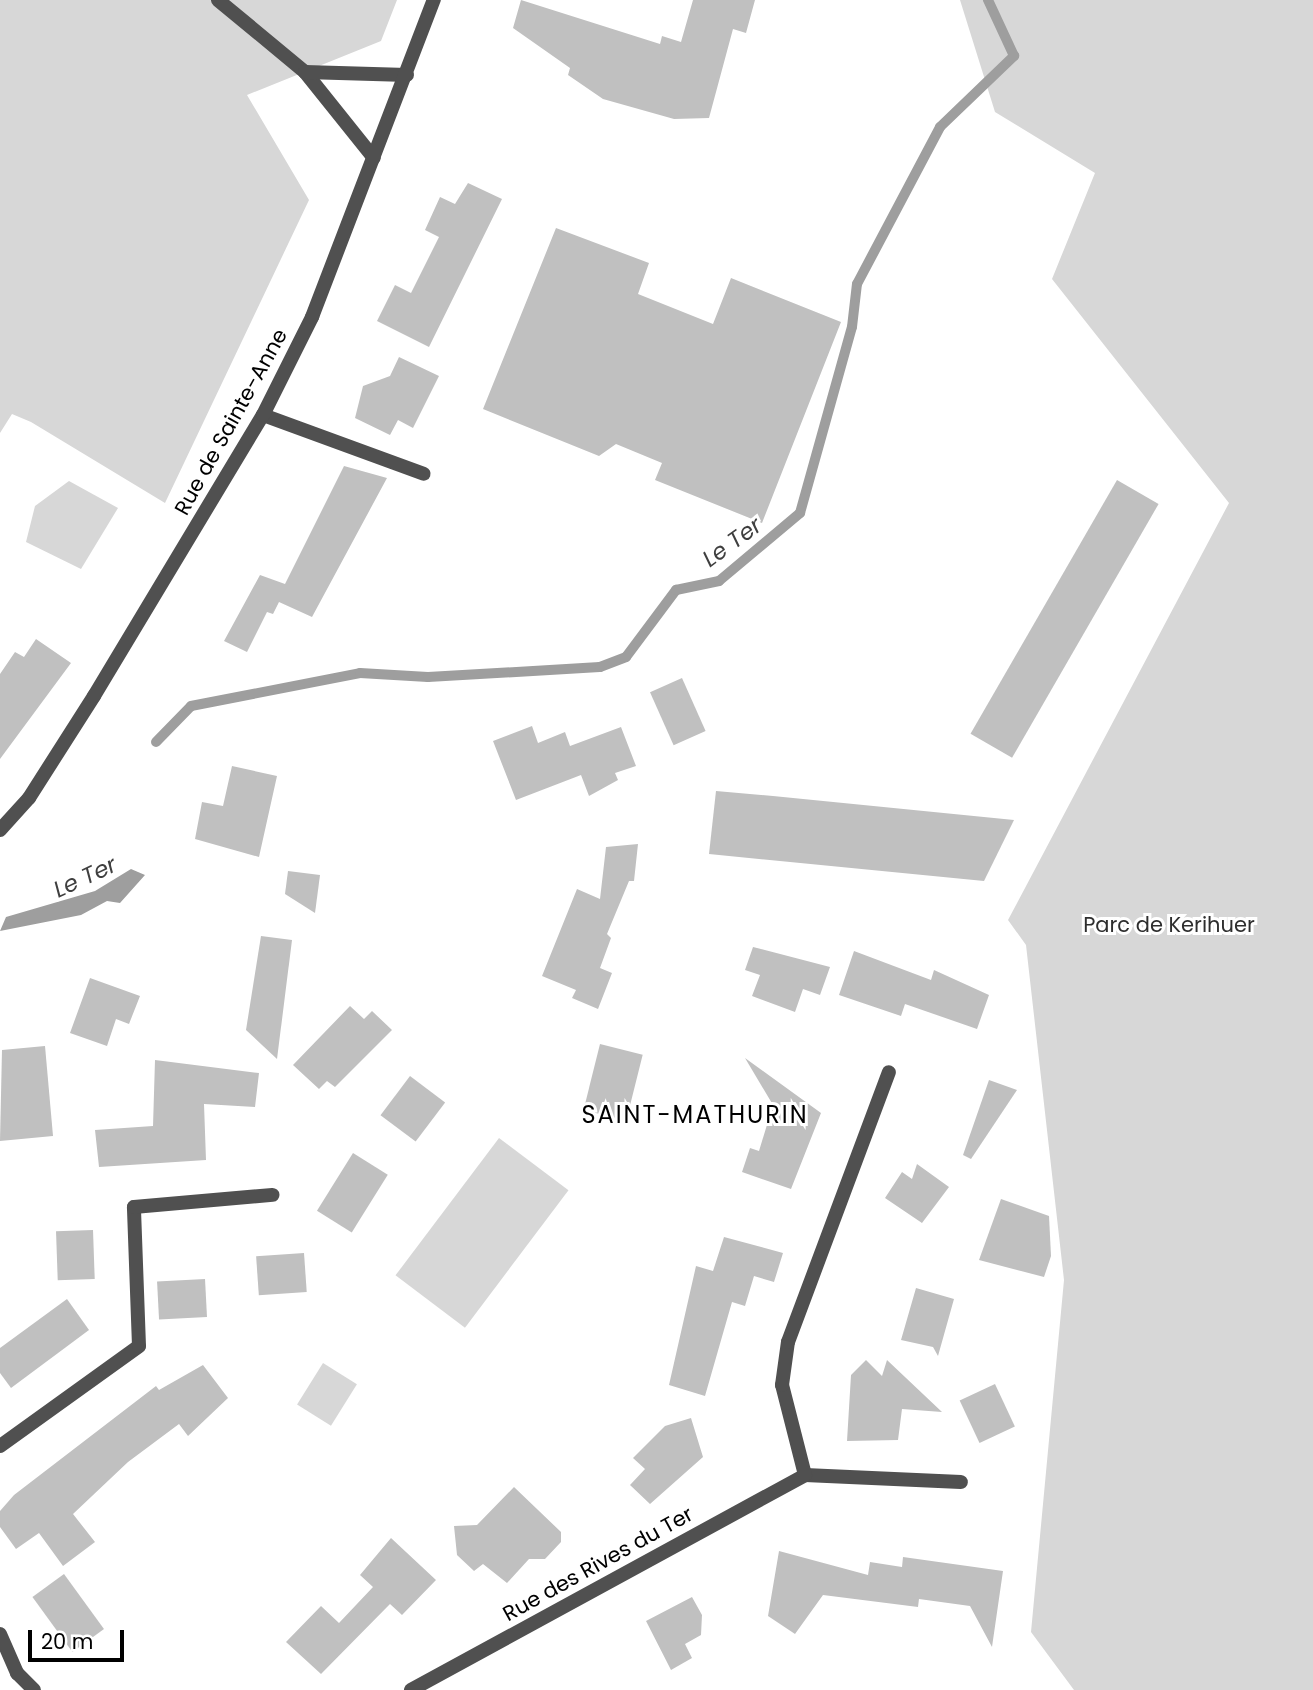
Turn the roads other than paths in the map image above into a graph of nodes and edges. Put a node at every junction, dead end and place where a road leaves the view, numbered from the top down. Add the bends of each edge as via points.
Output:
1 (218, 0) edge
2 (434, 0) edge
3 (305, 72) junction
4 (407, 75) junction
5 (374, 158) junction
6 (263, 415) junction
7 (424, 474) dead end
8 (0, 830) edge
9 (889, 1072) dead end
10 (272, 1195) dead end
11 (0, 1446) edge
12 (805, 1475) junction
13 (961, 1482) dead end
14 (0, 1634) edge
15 (34, 1690) edge
16 (411, 1690) edge

1 - 3 street
2 - 4 street, Rue de Sainte-Anne
3 - 4 street
3 - 5 street
4 - 5 street, Rue de Sainte-Anne
5 - 6 street, Rue de Sainte-Anne via 312,317
6 - 7 street
6 - 8 street, Rue de Sainte-Anne via 94,696 29,798
9 - 12 street via 788,1342 782,1385
10 - 11 street via 134,1207 139,1346
12 - 13 street
12 - 16 street, Rue des Rives du Ter
14 - 15 street via 17,1673

